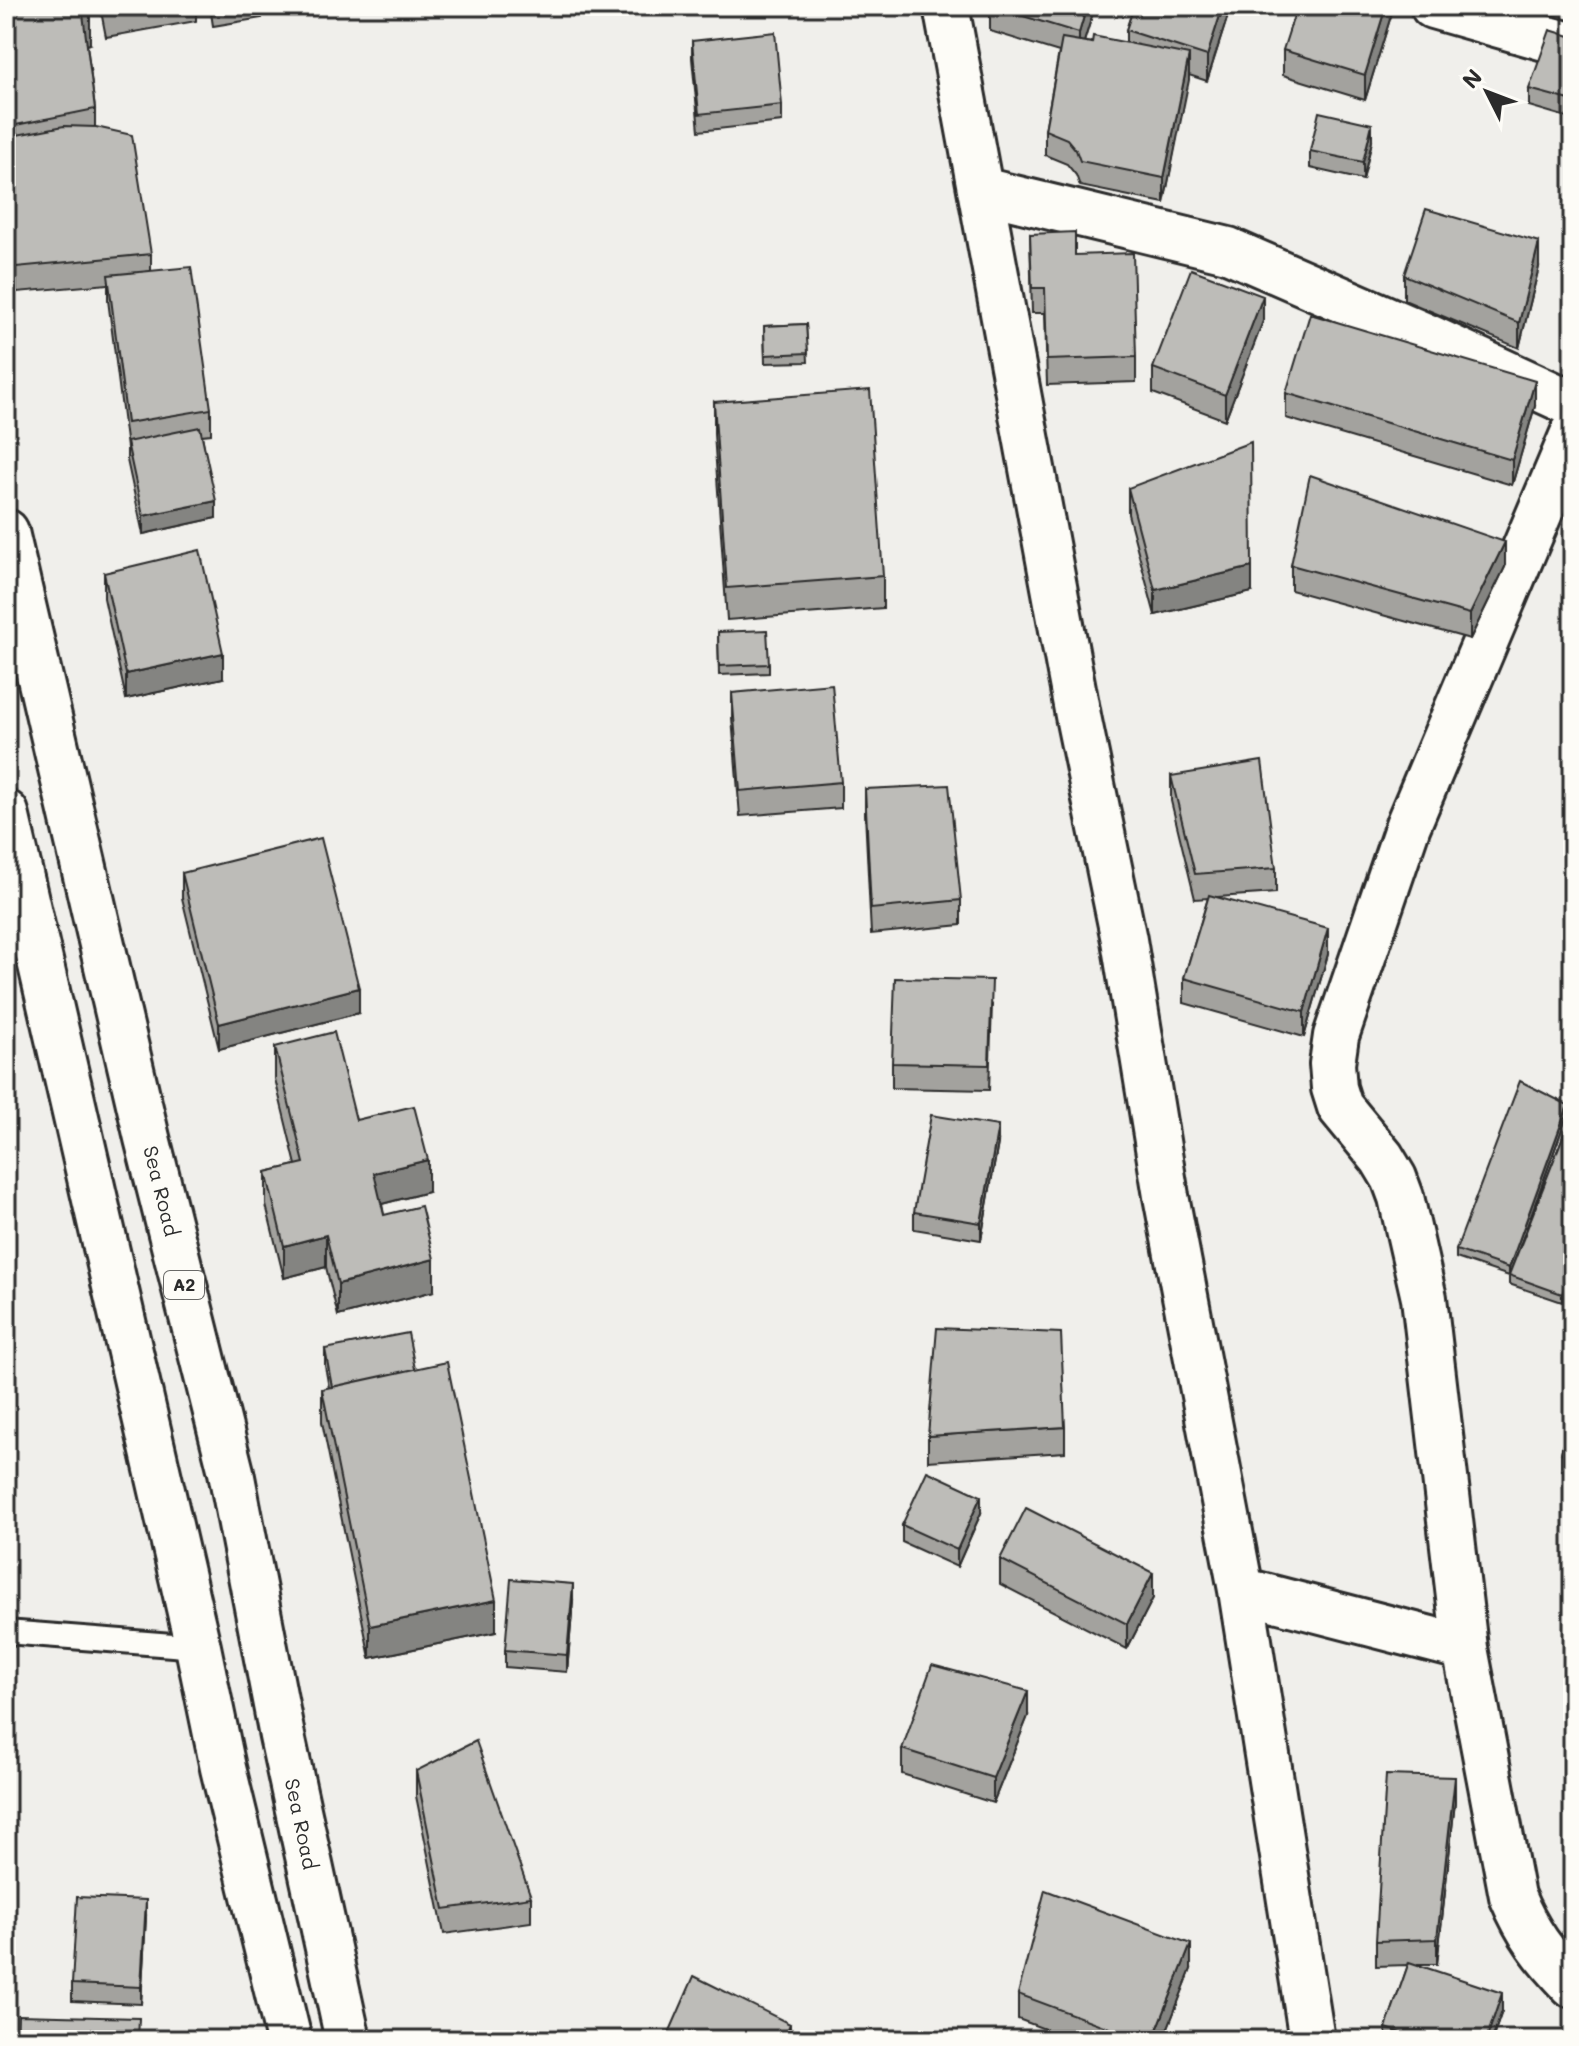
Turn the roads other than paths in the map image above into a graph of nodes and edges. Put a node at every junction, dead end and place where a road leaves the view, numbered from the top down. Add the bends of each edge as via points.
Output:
1 (946, 6) edge
2 (1433, 6) edge
3 (1573, 46) edge
4 (981, 190) junction
5 (1573, 404) edge
6 (1573, 434) edge
7 (6, 532) edge
8 (6, 813) edge
9 (1241, 1590) junction
10 (6, 1632) edge
11 (198, 1647) junction
12 (1465, 1648) junction
13 (1573, 1985) edge
14 (289, 2040) edge
15 (348, 2040) edge
16 (1312, 2040) edge

1 - 4 main road
2 - 3 main road
4 - 5 main road via 1228,250
4 - 9 main road
6 - 12 main road via 1408,825 1336,1036 1332,1064 1340,1107 1382,1158 1401,1197 1424,1298
7 - 15 main road, Sea Road / A2 via 231,1472
8 - 11 main road
9 - 12 main road
9 - 16 main road
10 - 11 lane
11 - 14 main road
12 - 13 main road via 1512,1896 1526,1929

